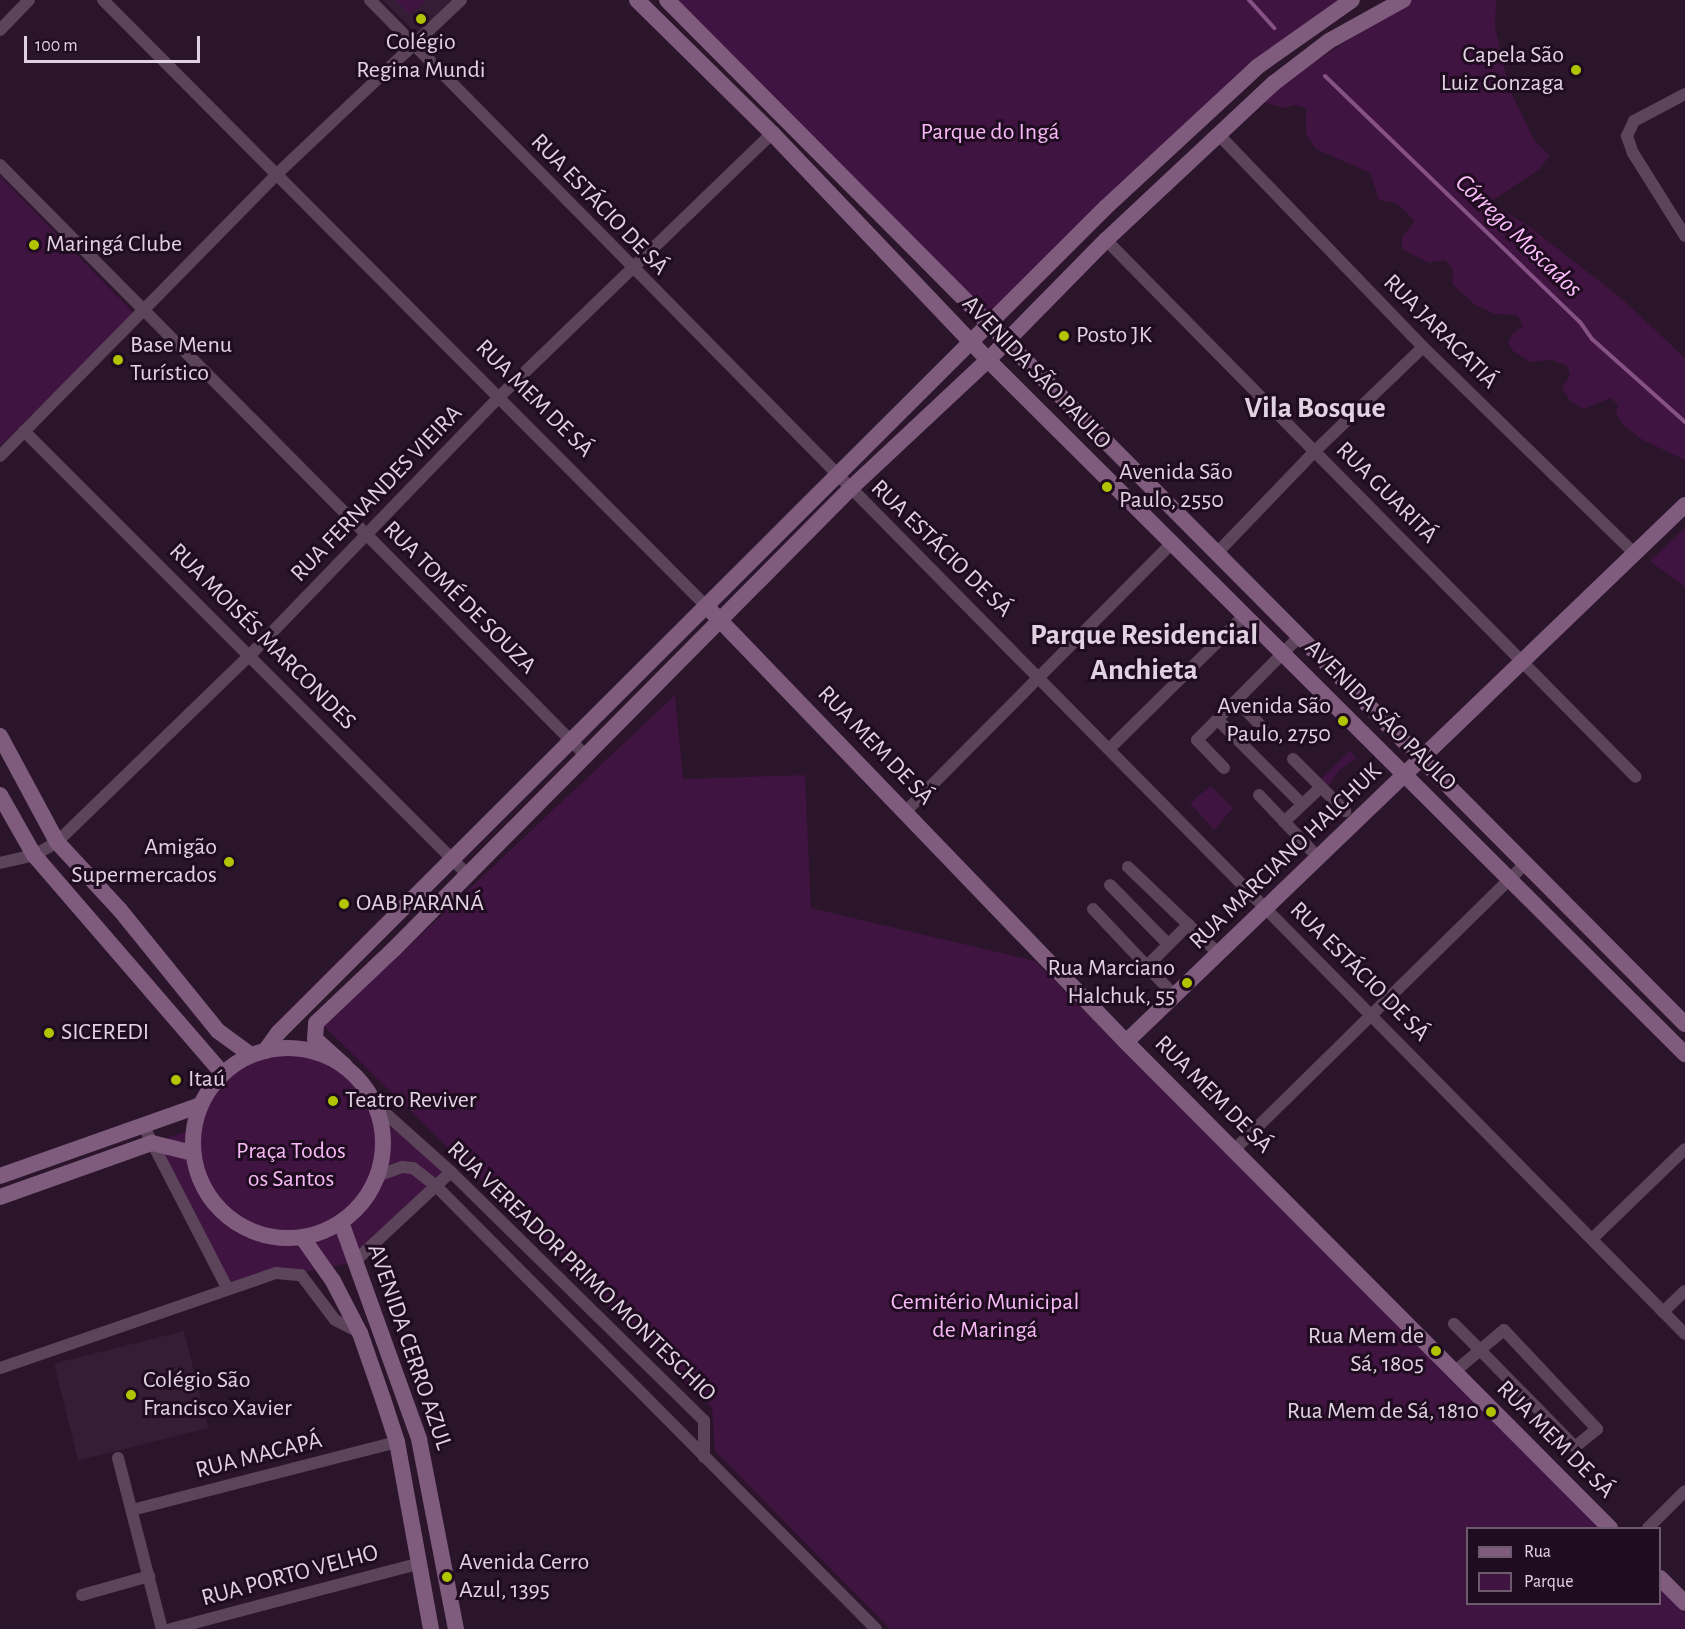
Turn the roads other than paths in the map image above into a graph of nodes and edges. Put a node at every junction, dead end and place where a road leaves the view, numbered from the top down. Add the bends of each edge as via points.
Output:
1 (29, 0) edge
2 (103, 0) edge
3 (370, 0) edge
4 (461, 0) edge
5 (637, 0) edge
6 (645, 0) edge
7 (1352, 0) edge
8 (1403, 0) edge
9 (672, 6) edge
10 (0, 30) edge
11 (669, 33) junction
12 (415, 45) junction
13 (716, 50) junction
14 (1685, 94) edge
15 (772, 133) junction
16 (1219, 135) junction
17 (0, 165) edge
18 (278, 173) junction
19 (1685, 236) edge
20 (1106, 240) junction
21 (630, 267) junction
22 (144, 310) junction
23 (988, 326) junction
24 (970, 342) junction
25 (1005, 343) junction
26 (1423, 347) junction
27 (988, 360) junction
28 (498, 398) junction
29 (24, 431) junction
30 (1315, 451) junction
31 (0, 456) edge
32 (836, 476) junction
33 (850, 489) junction
34 (1685, 506) edge
35 (367, 535) junction
36 (1172, 543) junction
37 (1216, 554) junction
38 (1635, 554) junction
39 (705, 605) junction
40 (1244, 615) junction
41 (719, 620) junction
42 (1300, 636) junction
43 (1283, 653) junction
44 (251, 654) junction
45 (1523, 660) junction
46 (1038, 677) junction
47 (1237, 701) junction
48 (1218, 720) junction
49 (1263, 728) dead end
50 (0, 736) edge
51 (570, 740) junction
52 (1110, 748) junction
53 (584, 754) junction
54 (1293, 759) dead end
55 (1422, 760) junction
56 (1224, 768) dead end
57 (1405, 776) junction
58 (1636, 777) dead end
59 (1321, 787) junction
60 (0, 795) edge
61 (1259, 795) dead end
62 (1302, 804) junction
63 (1345, 811) dead end
64 (905, 812) junction
65 (1284, 822) junction
66 (57, 842) junction
67 (1312, 851) dead end
68 (34, 855) junction
69 (453, 860) junction
70 (0, 863) edge
71 (1526, 863) junction
72 (1128, 867) dead end
73 (468, 875) junction
74 (1509, 880) junction
75 (1110, 885) dead end
76 (1092, 909) dead end
77 (1268, 910) junction
78 (1188, 924) junction
79 (1168, 944) junction
80 (1219, 954) junction
81 (1147, 966) junction
82 (1175, 996) junction
83 (1371, 1014) junction
84 (1685, 1024) edge
85 (1126, 1042) junction
86 (258, 1053) junction
87 (1685, 1054) edge
88 (345, 1066) junction
89 (222, 1073) junction
90 (375, 1104) junction
91 (200, 1106) junction
92 (143, 1125) junction
93 (152, 1143) junction
94 (1235, 1149) junction
95 (1685, 1149) edge
96 (193, 1153) junction
97 (451, 1173) junction
98 (0, 1176) edge
99 (377, 1176) junction
100 (435, 1185) junction
101 (0, 1197) edge
102 (341, 1222) junction
103 (302, 1237) junction
104 (1592, 1239) junction
105 (354, 1262) junction
106 (227, 1288) junction
107 (1685, 1291) edge
108 (1663, 1312) junction
109 (1454, 1324) dead end
110 (360, 1334) junction
111 (1685, 1334) edge
112 (1479, 1350) junction
113 (0, 1368) edge
114 (1454, 1372) junction
115 (400, 1387) junction
116 (381, 1393) junction
117 (397, 1442) junction
118 (118, 1458) dead end
119 (704, 1458) junction
120 (1685, 1491) edge
121 (132, 1510) junction
122 (1609, 1527) edge
123 (1649, 1527) edge
124 (420, 1563) junction
125 (149, 1576) junction
126 (1661, 1580) edge
127 (82, 1595) dead end
128 (1685, 1603) edge
129 (162, 1629) edge
130 (171, 1629) edge
131 (431, 1629) edge
132 (456, 1629) edge
133 (876, 1629) edge

1 - 10 street
2 - 18 street, RUA MEM DE SÁ
3 - 12 street, RUA ESTÁCIO DE SÁ
4 - 12 street
5 - 11 main road, AVENIDA SÃO PAULO
6 - 9 main road via 663,17
7 - 23 main road via 1257,67 1105,208
8 - 16 main road via 1329,41 1274,83
9 - 13 main road, AVENIDA SÃO PAULO
11 - 13 main road via 690,33
11 - 15 main road, AVENIDA SÃO PAULO
12 - 18 street
12 - 21 street, RUA ESTÁCIO DE SÁ
13 - 23 main road, AVENIDA SÃO PAULO
14 - 19 street via 1634,121 1627,136 1632,153
15 - 21 street, RUA FERNANDES VIEIRA
15 - 24 main road, AVENIDA SÃO PAULO
16 - 20 main road
16 - 26 street, RUA JARACATIÁ
17 - 22 street, RUA TOMÉ DE SOUZA
18 - 22 street
18 - 28 street, RUA MEM DE SÁ
20 - 25 main road
20 - 30 street, RUA GUARITÁ
21 - 28 street, RUA FERNANDES VIEIRA
21 - 32 street, RUA ESTÁCIO DE SÁ
22 - 29 street
22 - 35 street, RUA TOMÉ DE SOUZA
23 - 24 main road
23 - 25 main road, AVENIDA SÃO PAULO
24 - 27 main road, AVENIDA SÃO PAULO
24 - 32 main road
25 - 27 main road
25 - 37 main road, AVENIDA SÃO PAULO
26 - 30 street
26 - 38 street, RUA JARACATIÁ
27 - 33 main road
27 - 36 main road, AVENIDA SÃO PAULO
28 - 35 street, RUA FERNANDES VIEIRA
28 - 39 street, RUA MEM DE SÁ
29 - 31 street
29 - 44 street, RUA MOISÉS MARCONDES
30 - 37 street
30 - 45 street, RUA GUARITÁ
32 - 33 street, RUA ESTÁCIO DE SÁ
32 - 39 main road
33 - 41 main road
33 - 46 street, RUA ESTÁCIO DE SÁ
34 - 38 main road, RUA MARCIANO HALCHUK
35 - 44 street, RUA FERNANDES VIEIRA
35 - 51 street, RUA TOMÉ DE SOUZA
36 - 40 main road, AVENIDA SÃO PAULO
36 - 46 street
37 - 42 main road, AVENIDA SÃO PAULO
38 - 45 main road, RUA MARCIANO HALCHUK
39 - 41 main road, RUA MEM DE SÁ
39 - 51 main road
40 - 43 main road, AVENIDA SÃO PAULO
40 - 52 street
41 - 53 main road
41 - 64 main road, RUA MEM DE SÁ
42 - 43 street
42 - 55 main road, AVENIDA SÃO PAULO
43 - 47 street
43 - 57 main road, AVENIDA SÃO PAULO
44 - 66 street, RUA FERNANDES VIEIRA
44 - 69 street, RUA MOISÉS MARCONDES
45 - 55 main road, RUA MARCIANO HALCHUK
45 - 58 street, RUA GUARITÁ
46 - 52 street, RUA ESTÁCIO DE SÁ
46 - 64 street
47 - 48 street
47 - 49 street
48 - 56 street via 1197,740
48 - 62 street
50 - 66 main road
51 - 53 street, RUA TOMÉ DE SOUZA
51 - 69 main road
52 - 77 street, RUA ESTÁCIO DE SÁ
53 - 73 main road
54 - 59 street
55 - 57 main road, RUA MARCIANO HALCHUK
55 - 71 main road, AVENIDA SÃO PAULO
57 - 74 main road, AVENIDA SÃO PAULO
57 - 77 main road, RUA MARCIANO HALCHUK
59 - 62 street
59 - 63 street
60 - 68 main road
61 - 65 street
62 - 65 street
64 - 85 main road, RUA MEM DE SÁ
65 - 67 street
66 - 68 street, RUA FERNANDES VIEIRA
66 - 86 main road via 120,910 218,1030
68 - 70 street, RUA FERNANDES VIEIRA
68 - 89 main road
69 - 73 street, RUA MOISÉS MARCONDES
69 - 86 main road
71 - 74 street
71 - 84 main road, AVENIDA SÃO PAULO
72 - 78 street
73 - 88 main road via 316,1023 315,1039
74 - 83 street
74 - 87 main road, AVENIDA SÃO PAULO
75 - 79 street
76 - 81 street
77 - 80 main road, RUA MARCIANO HALCHUK
77 - 83 street, RUA ESTÁCIO DE SÁ
78 - 79 street
78 - 80 street
79 - 81 street
80 - 82 main road, RUA MARCIANO HALCHUK
81 - 82 street
82 - 85 main road, RUA MARCIANO HALCHUK
83 - 94 street
83 - 104 street, RUA ESTÁCIO DE SÁ
85 - 94 main road, RUA MEM DE SÁ
86 - 88 main road via 293,1048 320,1053
86 - 89 main road
88 - 90 main road
89 - 91 main road
90 - 97 street, RUA VEREADOR PRIMO MONTESCHIO
90 - 99 main road via 383,1152
91 - 92 main road
91 - 96 main road via 193,1129
92 - 93 street
92 - 98 main road
93 - 96 main road
93 - 101 main road
93 - 106 street
94 - 114 main road, RUA MEM DE SÁ
95 - 104 street
96 - 103 main road via 199,1178 211,1200 229,1218 268,1235
97 - 100 street
97 - 119 street, RUA VEREADOR PRIMO MONTESCHIO via 704,1421
99 - 100 street, RUA VEREADOR PRIMO MONTESCHIO via 402,1167 412,1168
99 - 102 main road via 364,1200
100 - 105 street
100 - 119 street, RUA VEREADOR PRIMO MONTESCHIO
102 - 103 main road
102 - 105 main road, AVENIDA CERRO AZUL
103 - 110 main road, AVENIDA CERRO AZUL via 333,1281
104 - 108 street, RUA ESTÁCIO DE SÁ
105 - 115 main road, AVENIDA CERRO AZUL
106 - 110 street via 276,1273 301,1275 335,1320
106 - 113 street
107 - 108 street
108 - 111 street, RUA ESTÁCIO DE SÁ
109 - 112 street
110 - 116 main road, AVENIDA CERRO AZUL
112 - 112 street via 1575,1448 1597,1429 1504,1330
112 - 114 street
114 - 122 main road, RUA MEM DE SÁ
115 - 116 main road
115 - 132 main road, AVENIDA CERRO AZUL via 419,1438
116 - 117 main road, AVENIDA CERRO AZUL
117 - 121 street, RUA MACAPÁ
117 - 124 main road, AVENIDA CERRO AZUL
118 - 121 street
119 - 133 street, RUA VEREADOR PRIMO MONTESCHIO
120 - 123 street
121 - 125 street
124 - 130 street, RUA PORTO VELHO
124 - 131 main road, AVENIDA CERRO AZUL
125 - 127 street
125 - 129 street
126 - 128 main road

